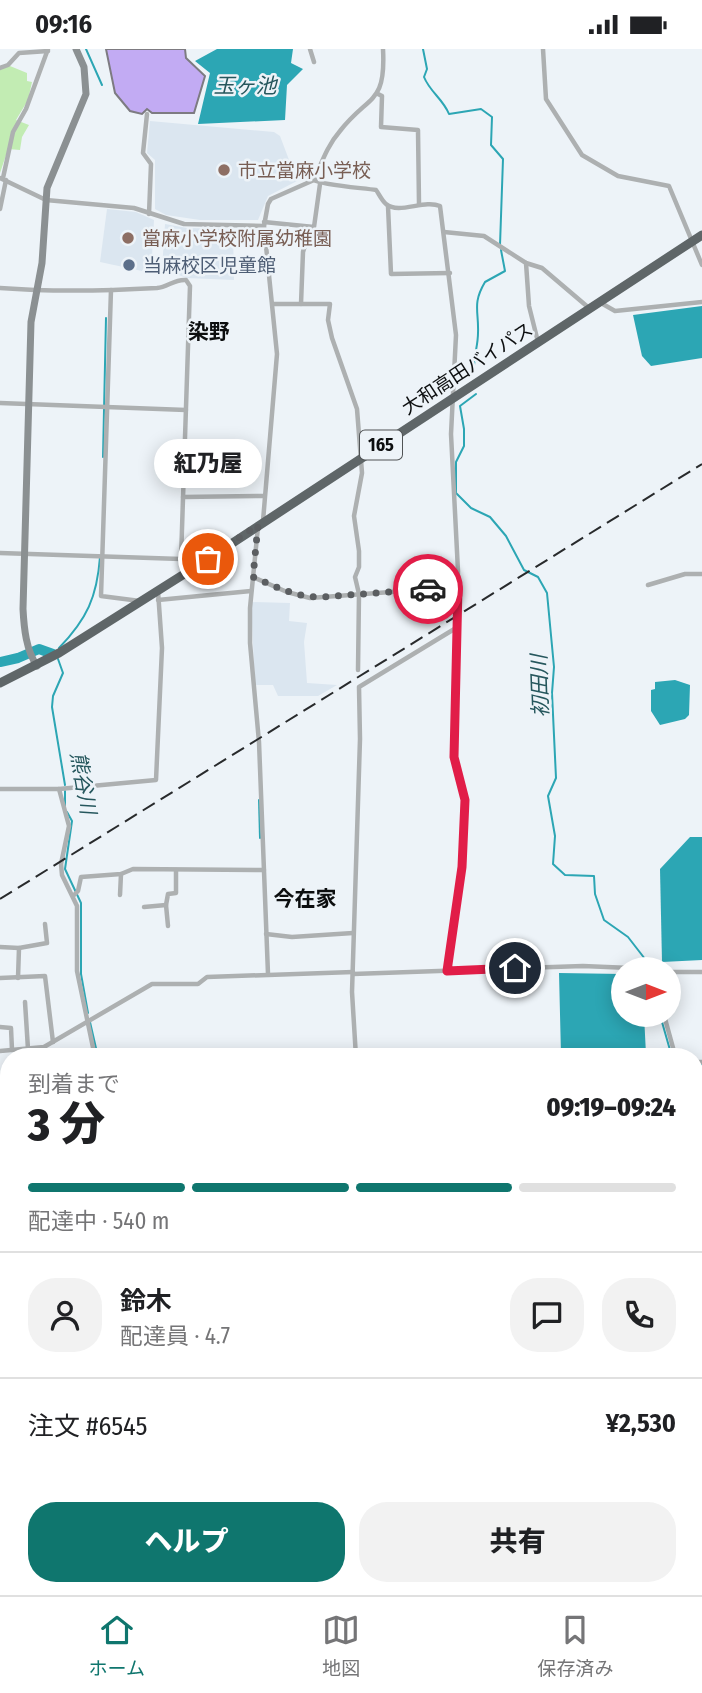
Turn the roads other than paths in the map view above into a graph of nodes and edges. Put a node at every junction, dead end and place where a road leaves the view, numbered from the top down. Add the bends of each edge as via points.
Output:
1 (75, 49) edge
2 (310, 49) edge
3 (543, 49) edge
4 (48, 50) edge
5 (384, 50) edge
6 (314, 62) dead end
7 (0, 68) edge
8 (378, 94) junction
9 (147, 114) dead end
10 (3, 179) edge
11 (314, 180) junction
12 (320, 184) junction
13 (46, 200) junction
14 (419, 204) junction
15 (388, 205) junction
16 (0, 209) edge
17 (149, 214) junction
18 (264, 224) junction
19 (310, 228) junction
20 (444, 232) junction
21 (702, 235) edge
22 (692, 242) junction
23 (526, 263) junction
24 (702, 265) edge
25 (450, 273) junction
26 (0, 288) edge
27 (111, 290) junction
28 (37, 291) junction
29 (600, 302) junction
30 (702, 302) edge
31 (273, 304) junction
32 (301, 304) junction
33 (589, 309) junction
34 (538, 342) junction
35 (452, 398) junction
36 (0, 403) edge
37 (29, 404) junction
38 (108, 407) junction
39 (186, 410) junction
40 (360, 459) junction
41 (264, 496) junction
42 (183, 497) junction
43 (260, 523) junction
44 (0, 553) edge
45 (24, 554) junction
46 (103, 556) junction
47 (181, 559) junction
48 (185, 573) junction
49 (702, 574) edge
50 (253, 577) junction
51 (648, 585) dead end
52 (458, 587) junction
53 (251, 591) junction
54 (359, 594) junction
55 (158, 595) junction
56 (141, 601) junction
57 (456, 628) junction
58 (38, 662) junction
59 (358, 670) dead end
60 (0, 683) edge
61 (0, 789) edge
62 (59, 789) junction
63 (176, 870) junction
64 (264, 870) junction
65 (121, 874) junction
66 (120, 895) dead end
67 (73, 896) junction
68 (166, 905) junction
69 (144, 907) dead end
70 (45, 924) dead end
71 (168, 926) dead end
72 (353, 933) junction
73 (266, 935) junction
74 (0, 947) edge
75 (19, 948) junction
76 (611, 967) edge
77 (447, 971) junction
78 (681, 972) edge
79 (702, 972) edge
80 (353, 973) junction
81 (268, 974) junction
82 (0, 978) edge
83 (18, 978) junction
84 (25, 1002) dead end
85 (88, 1023) junction
86 (0, 1027) edge
87 (668, 1027) edge
88 (53, 1042) junction
89 (12, 1048) edge
90 (28, 1048) edge
91 (38, 1048) edge
92 (93, 1048) edge
93 (356, 1048) edge
94 (674, 1048) edge

1 - 13 street via 84,67 86,94
2 - 6 street
3 - 22 street via 546,99 582,155 618,176 669,186
4 - 7 street via 19,53
4 - 10 street via 13,132
5 - 8 street via 384,76
8 - 11 street via 338,133
8 - 14 street via 383,102 381,127 418,130
9 - 17 street via 143,153 151,164
10 - 13 street
10 - 16 street
11 - 12 street
11 - 18 street via 271,199
12 - 15 street via 376,190
12 - 19 street via 314,227
13 - 17 street via 134,208
13 - 28 street
14 - 15 street
14 - 20 street via 440,206
15 - 25 street via 391,274
17 - 18 street via 184,224
18 - 19 street
18 - 31 street
19 - 32 street via 303,252
20 - 23 street via 484,236
20 - 25 street
21 - 22 highway, 大和高田バイパス / 165
22 - 24 street
22 - 29 highway, 大和高田バイパス / 165
23 - 33 street via 542,268
23 - 34 street
25 - 35 street via 456,335
26 - 28 street
27 - 28 street
27 - 38 street
27 - 39 street via 163,288 174,279 187,280
28 - 37 street via 31,322
29 - 30 street via 615,311
29 - 33 highway, 大和高田バイパス / 165
31 - 32 street
31 - 41 street via 277,354
32 - 40 street via 330,304 332,338 357,409
33 - 34 highway, 大和高田バイパス / 165
34 - 35 highway, 大和高田バイパス / 165
35 - 40 highway, 大和高田バイパス / 165
35 - 52 street
36 - 37 street
37 - 38 street
37 - 45 street
38 - 39 street
38 - 46 street
39 - 42 street
40 - 43 highway, 大和高田バイパス / 165
40 - 54 street via 362,483 354,516
41 - 42 street
41 - 43 street
42 - 47 street
43 - 48 highway, 大和高田バイパス / 165
43 - 50 street
44 - 45 street
45 - 46 street
45 - 58 street via 26,636
46 - 47 street
46 - 56 street via 100,596
47 - 48 street
48 - 55 highway, 大和高田バイパス / 165
49 - 51 street
50 - 53 street
50 - 54 street via 310,598
52 - 54 street
52 - 57 street
53 - 55 street
53 - 64 street
54 - 59 street
55 - 56 highway, 大和高田バイパス / 165
55 - 62 street via 161,682 156,781
56 - 58 highway, 大和高田バイパス / 165
57 - 72 street via 359,687
57 - 77 street via 454,757 465,800 462,867
58 - 60 highway, 大和高田バイパス / 165
61 - 62 street
62 - 67 street via 69,826 62,875
63 - 64 street
63 - 65 street via 133,869
63 - 68 street via 176,893 168,894
64 - 73 street
65 - 66 street
65 - 67 street via 81,877
67 - 85 street via 78,906 77,971
68 - 69 street
68 - 71 street
70 - 75 street via 47,943
72 - 73 street
72 - 80 street
73 - 81 street
74 - 75 street
75 - 83 street
76 - 77 street
77 - 80 street
78 - 79 street
80 - 81 street
80 - 93 street
81 - 85 street via 208,977 198,984 152,984
82 - 83 street
83 - 88 street via 45,977
84 - 90 street
85 - 88 street
85 - 92 street
86 - 89 street via 11,1028
87 - 94 street
88 - 91 street

